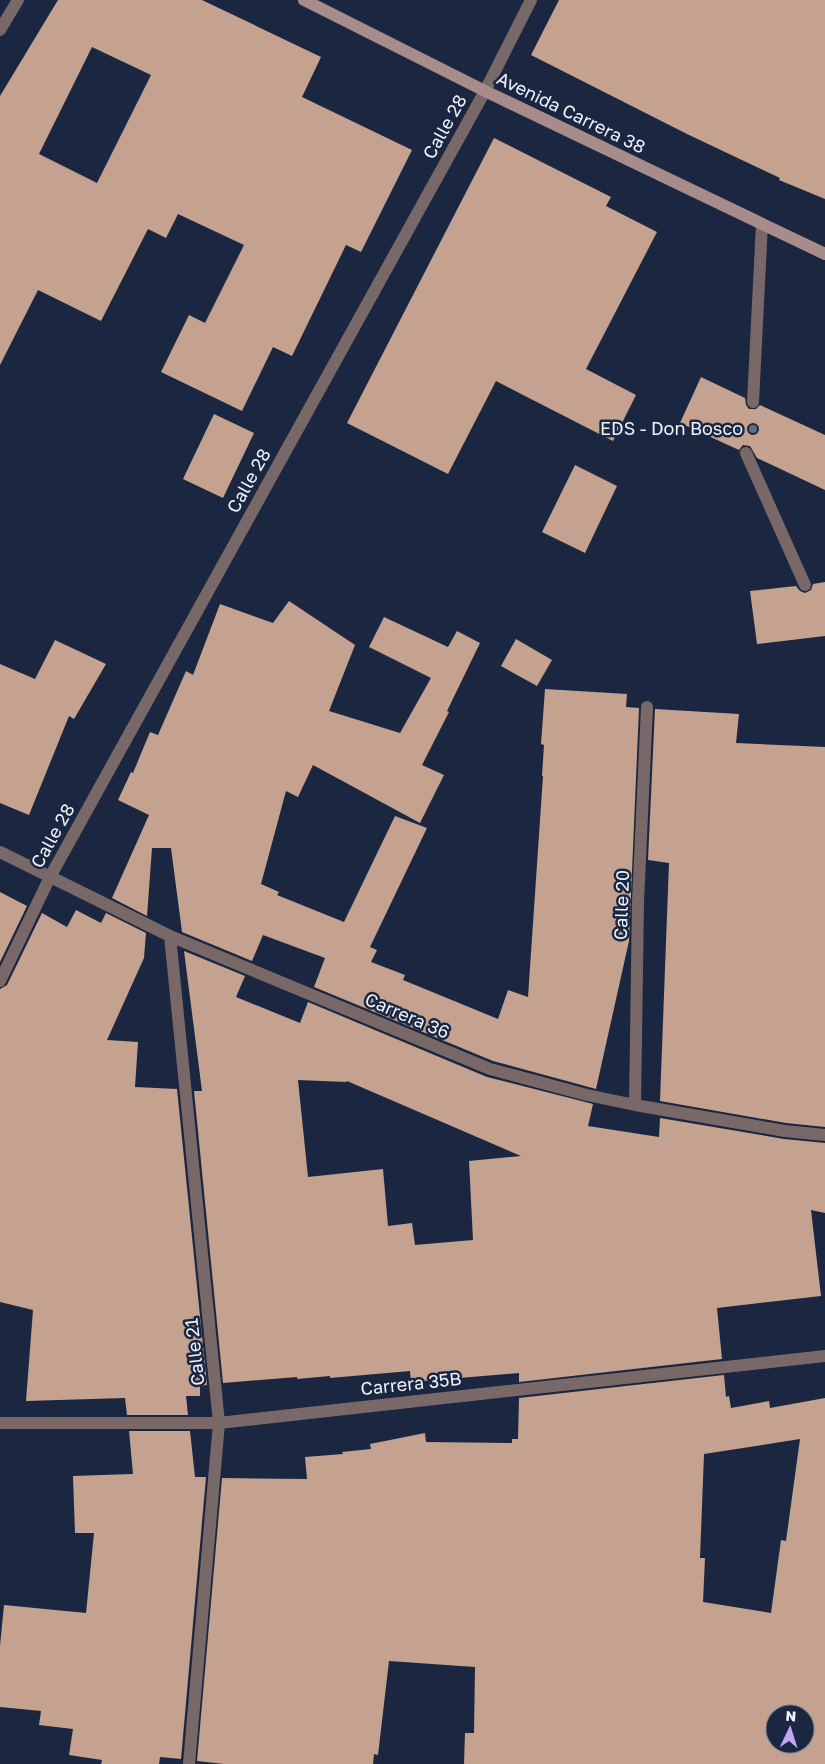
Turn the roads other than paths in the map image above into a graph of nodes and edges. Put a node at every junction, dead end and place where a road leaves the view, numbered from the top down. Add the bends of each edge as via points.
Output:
1 (18, 0) edge
2 (304, 0) edge
3 (531, 0) edge
4 (0, 30) edge
5 (485, 91) junction
6 (762, 224) junction
7 (825, 254) edge
8 (753, 402) dead end
9 (746, 453) dead end
10 (805, 585) dead end
11 (648, 707) dead end
12 (0, 852) edge
13 (50, 877) junction
14 (170, 936) junction
15 (0, 981) edge
16 (635, 1105) junction
17 (825, 1135) edge
18 (825, 1356) edge
19 (219, 1422) junction
20 (0, 1423) edge
21 (189, 1764) edge

1 - 4 street
2 - 5 main road, Avenida Carrera 38
3 - 5 street, Calle 28
5 - 6 main road, Avenida Carrera 38
5 - 13 street, Calle 28
6 - 7 main road, Avenida Carrera 38
6 - 8 street
9 - 10 street
11 - 16 street, Calle 20 via 638,902
12 - 13 street, Carrera 36
13 - 14 street, Carrera 36
13 - 15 street, Calle 28
14 - 16 street, Carrera 36 via 490,1070
14 - 19 street, Calle 21
16 - 17 street, Carrera 36
18 - 19 street, Carrera 35B
19 - 20 street, Carrera 35B
19 - 21 street, Calle 21

